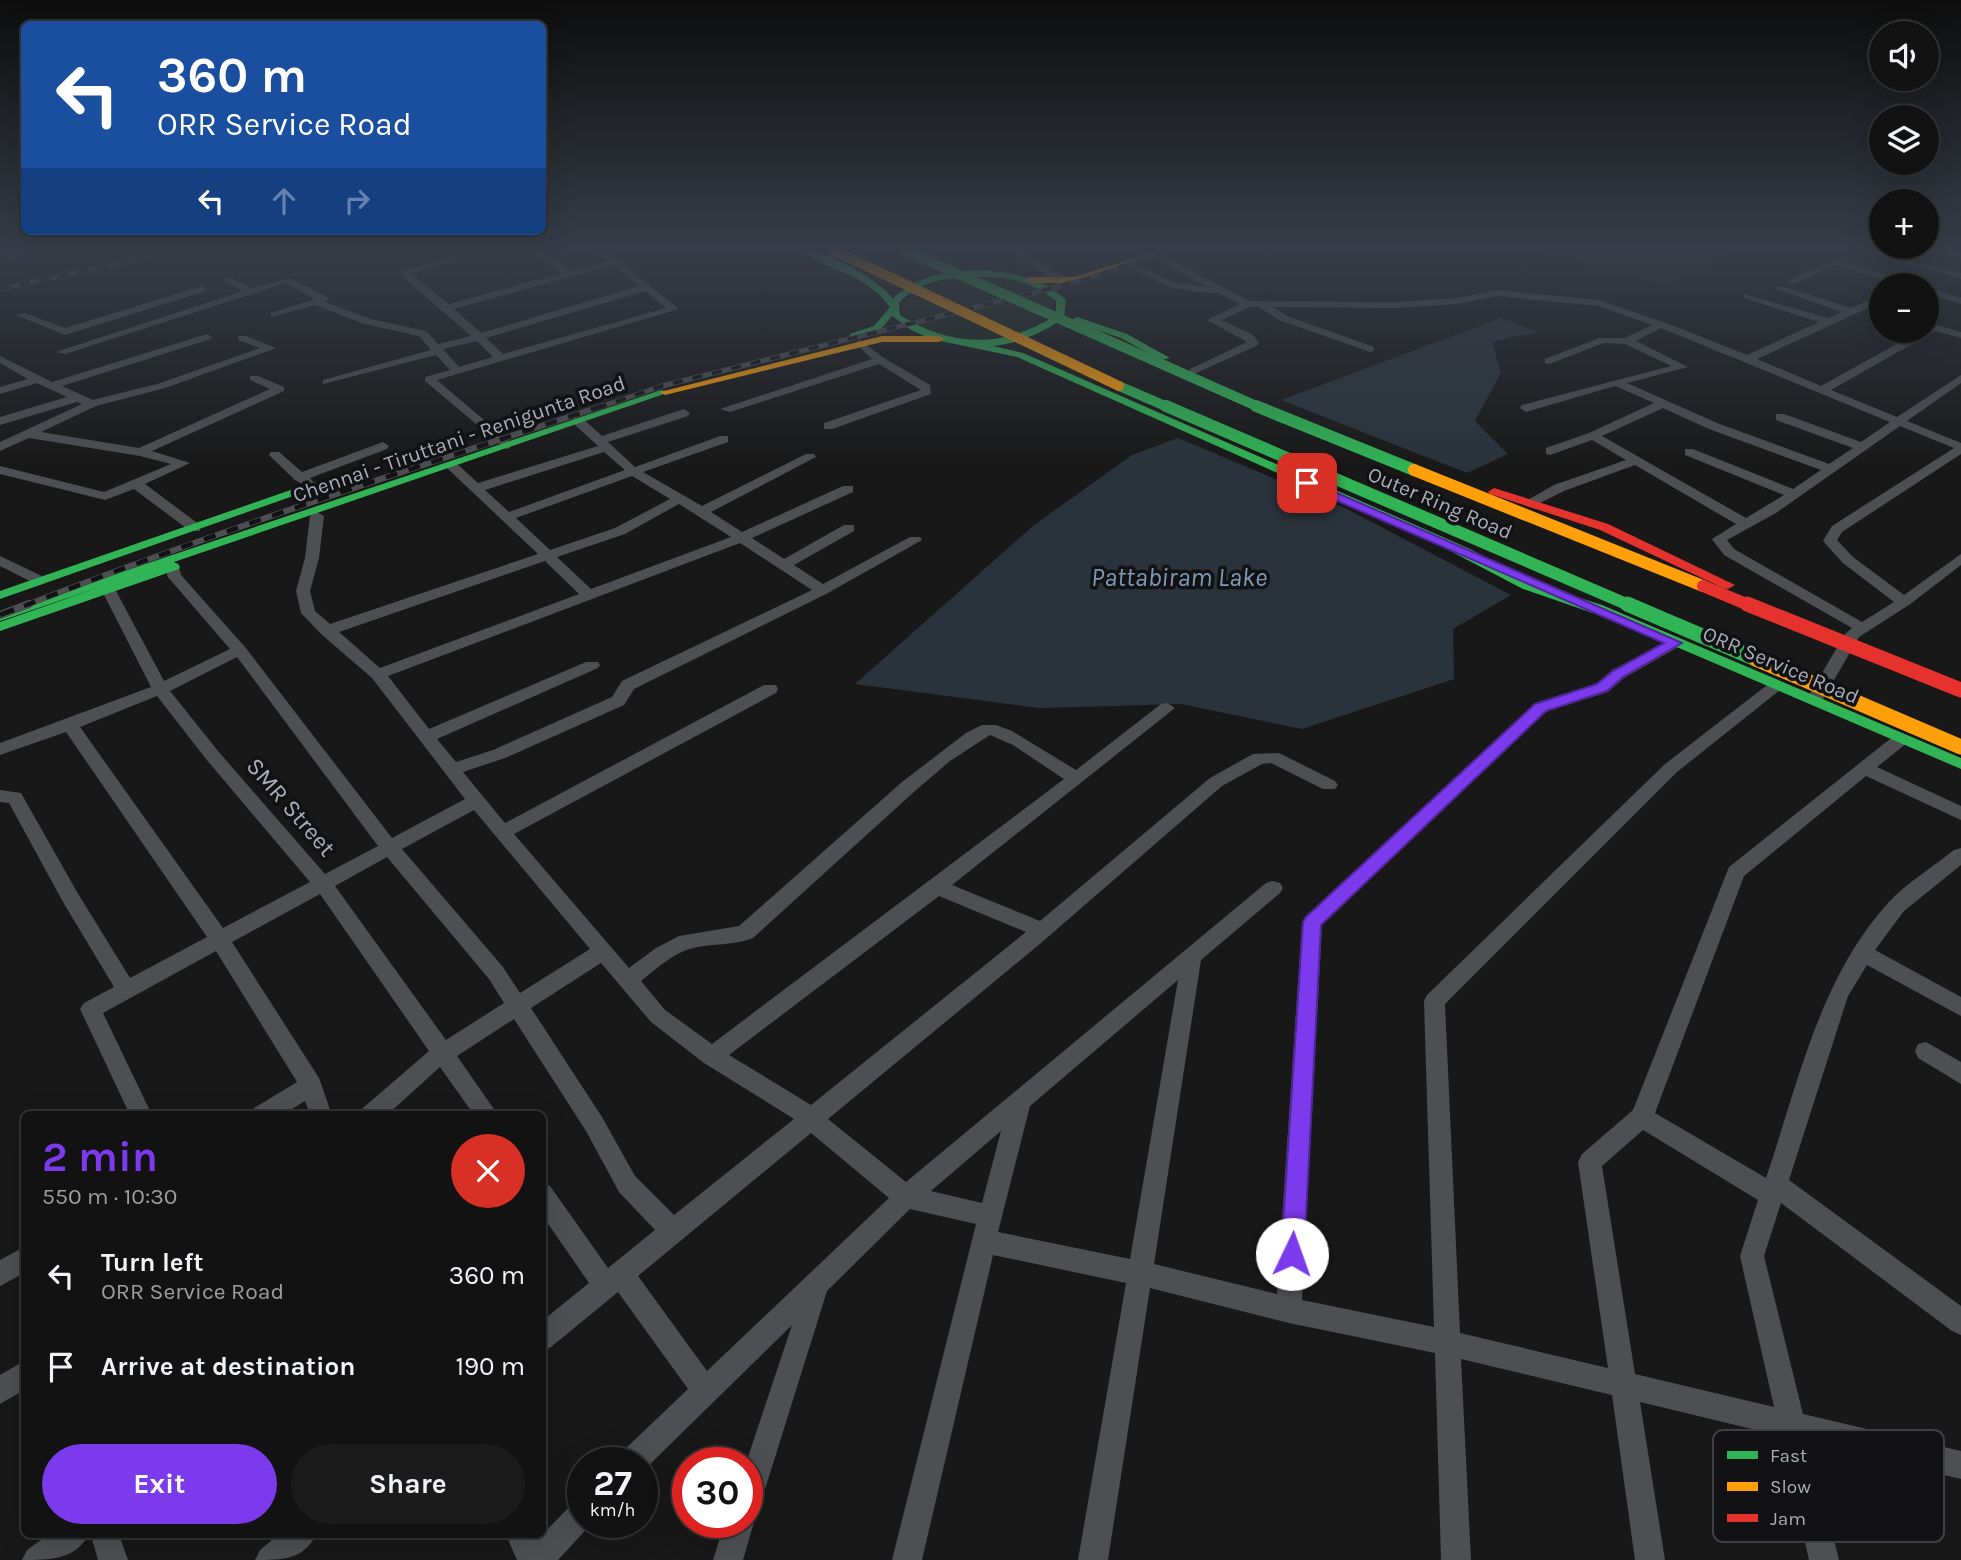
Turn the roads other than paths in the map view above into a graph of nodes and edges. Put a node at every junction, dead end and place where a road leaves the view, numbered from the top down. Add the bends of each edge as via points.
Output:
1 (41, 323) edge
2 (93, 323) edge
3 (150, 323) edge
4 (175, 323) edge
5 (367, 323) edge
6 (464, 323) edge
7 (527, 323) edge
8 (626, 323) edge
9 (885, 323) edge
10 (902, 323) edge
11 (983, 323) edge
12 (1053, 323) edge
13 (1064, 323) edge
14 (1085, 323) edge
15 (1218, 323) edge
16 (1296, 323) edge
17 (1654, 323) edge
18 (1827, 323) edge
19 (1660, 325) junction
20 (1939, 329) edge
21 (1961, 335) edge
22 (480, 337) junction
23 (243, 338) dead end
24 (939, 339) junction
25 (1627, 341) junction
26 (966, 342) junction
27 (860, 343) junction
28 (1901, 343) edge
29 (1370, 349) dead end
30 (437, 350) junction
31 (61, 352) dead end
32 (0, 359) edge
33 (501, 359) junction
34 (880, 360) junction
35 (1746, 360) junction
36 (1549, 361) dead end
37 (457, 371) junction
38 (1194, 371) junction
39 (254, 378) dead end
40 (1961, 378) edge
41 (39, 379) junction
42 (327, 382) dead end
43 (1616, 382) junction
44 (51, 386) junction
45 (0, 391) edge
46 (1820, 391) junction
47 (77, 398) junction
48 (92, 404) junction
49 (1662, 404) junction
50 (1526, 408) dead end
51 (726, 409) dead end
52 (684, 413) dead end
53 (1780, 417) dead end
54 (0, 421) edge
55 (578, 421) junction
56 (1896, 422) junction
57 (828, 426) dead end
58 (28, 434) junction
59 (1593, 436) junction
60 (724, 439) dead end
61 (501, 442) junction
62 (603, 444) junction
63 (383, 446) dead end
64 (1860, 446) junction
65 (0, 447) edge
66 (1961, 448) edge
67 (1550, 451) dead end
68 (1689, 452) dead end
69 (140, 453) junction
70 (275, 455) dead end
71 (810, 457) dead end
72 (1638, 460) junction
73 (451, 465) junction
74 (1828, 468) junction
75 (0, 470) edge
76 (635, 473) junction
77 (306, 482) junction
78 (135, 483) junction
79 (477, 488) junction
80 (359, 489) junction
81 (848, 489) dead end
82 (1494, 492) junction
83 (1792, 493) junction
84 (679, 499) junction
85 (1531, 502) junction
86 (701, 512) junction
87 (317, 516) junction
88 (507, 517) junction
89 (1746, 524) junction
90 (195, 528) junction
91 (849, 528) dead end
92 (741, 538) junction
93 (915, 540) dead end
94 (548, 556) junction
95 (1961, 558) edge
96 (0, 560) edge
97 (173, 566) junction
98 (782, 566) junction
99 (41, 581) junction
100 (1728, 584) junction
101 (108, 589) junction
102 (823, 590) junction
103 (0, 595) edge
104 (589, 595) junction
105 (1904, 602) junction
106 (0, 603) edge
107 (0, 617) edge
108 (0, 627) edge
109 (326, 631) junction
110 (1857, 631) junction
111 (1675, 643) junction
112 (240, 650) junction
113 (592, 665) dead end
114 (378, 674) junction
115 (1961, 676) edge
116 (1777, 686) junction
117 (160, 689) junction
118 (770, 689) dead end
119 (1961, 690) edge
120 (1813, 701) junction
121 (1167, 708) dead end
122 (70, 725) junction
123 (426, 737) junction
124 (1901, 739) junction
125 (1961, 747) edge
126 (0, 749) edge
127 (1961, 764) edge
128 (1864, 768) junction
129 (452, 770) junction
130 (1076, 779) junction
131 (1329, 785) dead end
132 (0, 796) edge
133 (476, 801) junction
134 (1961, 814) edge
135 (504, 831) junction
136 (390, 848) junction
137 (1961, 855) edge
138 (323, 884) junction
139 (937, 887) junction
140 (1273, 888) dead end
141 (1042, 930) junction
142 (219, 940) junction
143 (602, 952) junction
144 (1863, 953) junction
145 (1192, 956) junction
146 (629, 979) junction
147 (127, 990) junction
148 (518, 1006) junction
149 (1961, 1007) edge
150 (1926, 1051) dead end
151 (444, 1052) junction
152 (712, 1056) junction
153 (1961, 1074) edge
154 (312, 1085) junction
155 (1020, 1102) junction
156 (139, 1111) edge
157 (269, 1111) edge
158 (320, 1111) edge
159 (375, 1111) edge
160 (484, 1111) edge
161 (1642, 1117) junction
162 (812, 1120) junction
163 (1773, 1190) junction
164 (906, 1198) junction
165 (546, 1199) edge
166 (987, 1228) junction
167 (674, 1232) junction
168 (21, 1261) edge
169 (1138, 1272) junction
170 (0, 1274) edge
171 (613, 1280) junction
172 (815, 1287) junction
173 (1289, 1310) junction
174 (1961, 1322) edge
175 (546, 1335) edge
176 (1447, 1343) junction
177 (21, 1376) edge
178 (1624, 1385) junction
179 (0, 1391) edge
180 (706, 1391) junction
181 (1791, 1424) junction
182 (1792, 1430) edge
183 (1816, 1430) edge
184 (648, 1447) edge
185 (763, 1454) edge
186 (567, 1529) edge
187 (69, 1538) edge
188 (106, 1538) edge
189 (297, 1538) edge
190 (522, 1538) edge
191 (735, 1538) edge
192 (1820, 1542) edge
193 (37, 1560) edge
194 (113, 1560) edge
195 (270, 1560) edge
196 (536, 1560) edge
197 (728, 1560) edge
198 (907, 1560) edge
199 (1093, 1560) edge
200 (1457, 1560) edge
201 (1650, 1560) edge
202 (1824, 1560) edge

1 - 2 street via 65,332
3 - 31 street
4 - 44 street via 207,337
5 - 30 street via 422,332
6 - 22 street
7 - 22 street
8 - 33 street
9 - 61 main road, Chennai - Tiruttani - Renigunta Road via 865,334 659,385
10 - 24 main road, Chennai - Tiruttani - Renigunta Road
11 - 125 main road, Outer Ring Road, bridge via 1236,438
12 - 26 main road, Chennai - Tiruttani - Renigunta Road via 1031,335
13 - 119 main road, Outer Ring Road, bridge via 1227,394
14 - 38 main road via 1124,336
15 - 38 street via 1254,343
16 - 29 street
17 - 19 street
18 - 35 street
19 - 25 street
19 - 35 street
20 - 21 street
22 - 30 street
22 - 33 street
23 - 48 street via 271,348
24 - 26 main road, Chennai - Tiruttani - Renigunta Road
24 - 27 main road, Chennai - Tiruttani - Renigunta Road via 882,338
25 - 36 street via 1603,340
25 - 43 street via 1682,367
26 - 111 main road, ORR Service Road via 1005,350 1044,366 1442,542 1524,586 1620,618
27 - 34 street
27 - 55 main road, Chennai - Tiruttani - Renigunta Road via 674,389
28 - 46 street
30 - 37 street
30 - 42 street
32 - 41 street
33 - 37 street
34 - 51 street
34 - 57 street via 926,387 926,393
35 - 46 street
37 - 61 street via 429,379
38 - 82 main road
39 - 69 street via 280,389
40 - 56 street
41 - 44 street
41 - 45 street
43 - 49 street
43 - 50 street
44 - 47 street
46 - 56 street
47 - 48 street
47 - 54 street
48 - 58 street
49 - 59 street
49 - 74 street
52 - 62 street
53 - 64 street
55 - 61 main road, Chennai - Tiruttani - Renigunta Road
55 - 62 street
56 - 64 street
56 - 66 street
58 - 65 street
58 - 69 street
59 - 67 street
59 - 72 street
60 - 76 street
61 - 73 main road, Chennai - Tiruttani - Renigunta Road
61 - 80 main road, Chennai - Tiruttani - Renigunta Road
62 - 76 street
62 - 79 street
63 - 77 street
64 - 74 street
66 - 105 street via 1831,537 1849,559
68 - 83 street
69 - 78 street via 184,463
70 - 77 street
71 - 86 street
72 - 85 street
72 - 89 street
73 - 79 street
73 - 80 main road, Chennai - Tiruttani - Renigunta Road
74 - 83 street
75 - 78 street via 105,496
76 - 84 street
76 - 88 street
77 - 80 main road
77 - 90 main road
78 - 90 street
79 - 88 street
80 - 87 main road
80 - 106 main road, Chennai - Tiruttani - Renigunta Road
80 - 107 main road, Chennai - Tiruttani - Renigunta Road
81 - 92 street
82 - 85 main road
82 - 100 main road
83 - 89 street
84 - 86 street
84 - 94 street via 620,531
85 - 100 main road via 1604,527
86 - 92 street
87 - 97 main road
87 - 109 street via 303,591 308,613
88 - 94 street
89 - 110 street via 1720,537 1723,547
90 - 99 main road
91 - 98 street
92 - 98 street
92 - 104 street
93 - 102 street
94 - 104 street
94 - 109 street
95 - 105 street
96 - 99 street
97 - 101 main road
97 - 112 street via 174,576
98 - 102 street
99 - 103 main road
100 - 110 main road
101 - 108 main road
101 - 117 street, SMR Street
102 - 129 street via 628,685 618,701
104 - 114 street
105 - 110 street
109 - 114 street
110 - 115 main road
110 - 120 street
111 - 116 main road, ORR Service Road
111 - 173 street via 1618,674 1602,688 1541,707 1312,922
112 - 117 street
112 - 136 street
113 - 123 street
114 - 123 street
116 - 120 main road, ORR Service Road
116 - 176 street via 1671,768 1434,1001
117 - 122 street
117 - 138 street, SMR Street
118 - 135 street
120 - 124 main road, ORR Service Road
121 - 130 street
122 - 126 street
122 - 142 street
123 - 129 street
124 - 127 main road, ORR Service Road
124 - 128 street
128 - 134 street
128 - 161 street via 1736,872
129 - 133 street
130 - 139 street
130 - 146 street via 999,730 981,730 938,761 746,932 726,939 687,942
131 - 141 street via 1273,757 1241,766 1216,782
132 - 147 street via 15,797
133 - 135 street
133 - 136 street
135 - 143 street
136 - 138 street
136 - 148 street via 496,973
137 - 144 street via 1897,906
138 - 142 street
138 - 151 street, SMR Street
139 - 141 street
139 - 152 street
140 - 145 street
141 - 162 street
142 - 147 street
142 - 154 street
143 - 146 street
143 - 148 street
144 - 149 street
144 - 163 street via 1838,994
145 - 155 street
145 - 169 street
146 - 152 street via 658,1016
147 - 156 street via 91,1009
148 - 151 street
148 - 167 street via 627,1184
150 - 153 street
151 - 159 street
151 - 160 street, SMR Street
152 - 162 street
154 - 157 street
154 - 158 street
155 - 164 street
155 - 166 street
161 - 163 street
161 - 178 street via 1590,1162
162 - 164 street
162 - 167 street
163 - 174 street
163 - 181 street via 1752,1256
164 - 166 street
164 - 172 street
165 - 171 street
166 - 169 street
166 - 198 street
167 - 171 street
168 - 170 street
169 - 173 street
169 - 199 street
171 - 175 street
171 - 180 street
172 - 180 street
172 - 185 street
173 - 176 street
176 - 178 street
176 - 200 street
177 - 179 street
178 - 181 street
178 - 201 street
180 - 184 street
181 - 182 street
181 - 183 street
186 - 196 street
187 - 193 street
188 - 194 street
189 - 195 street
190 - 196 street
191 - 197 street
192 - 202 street

